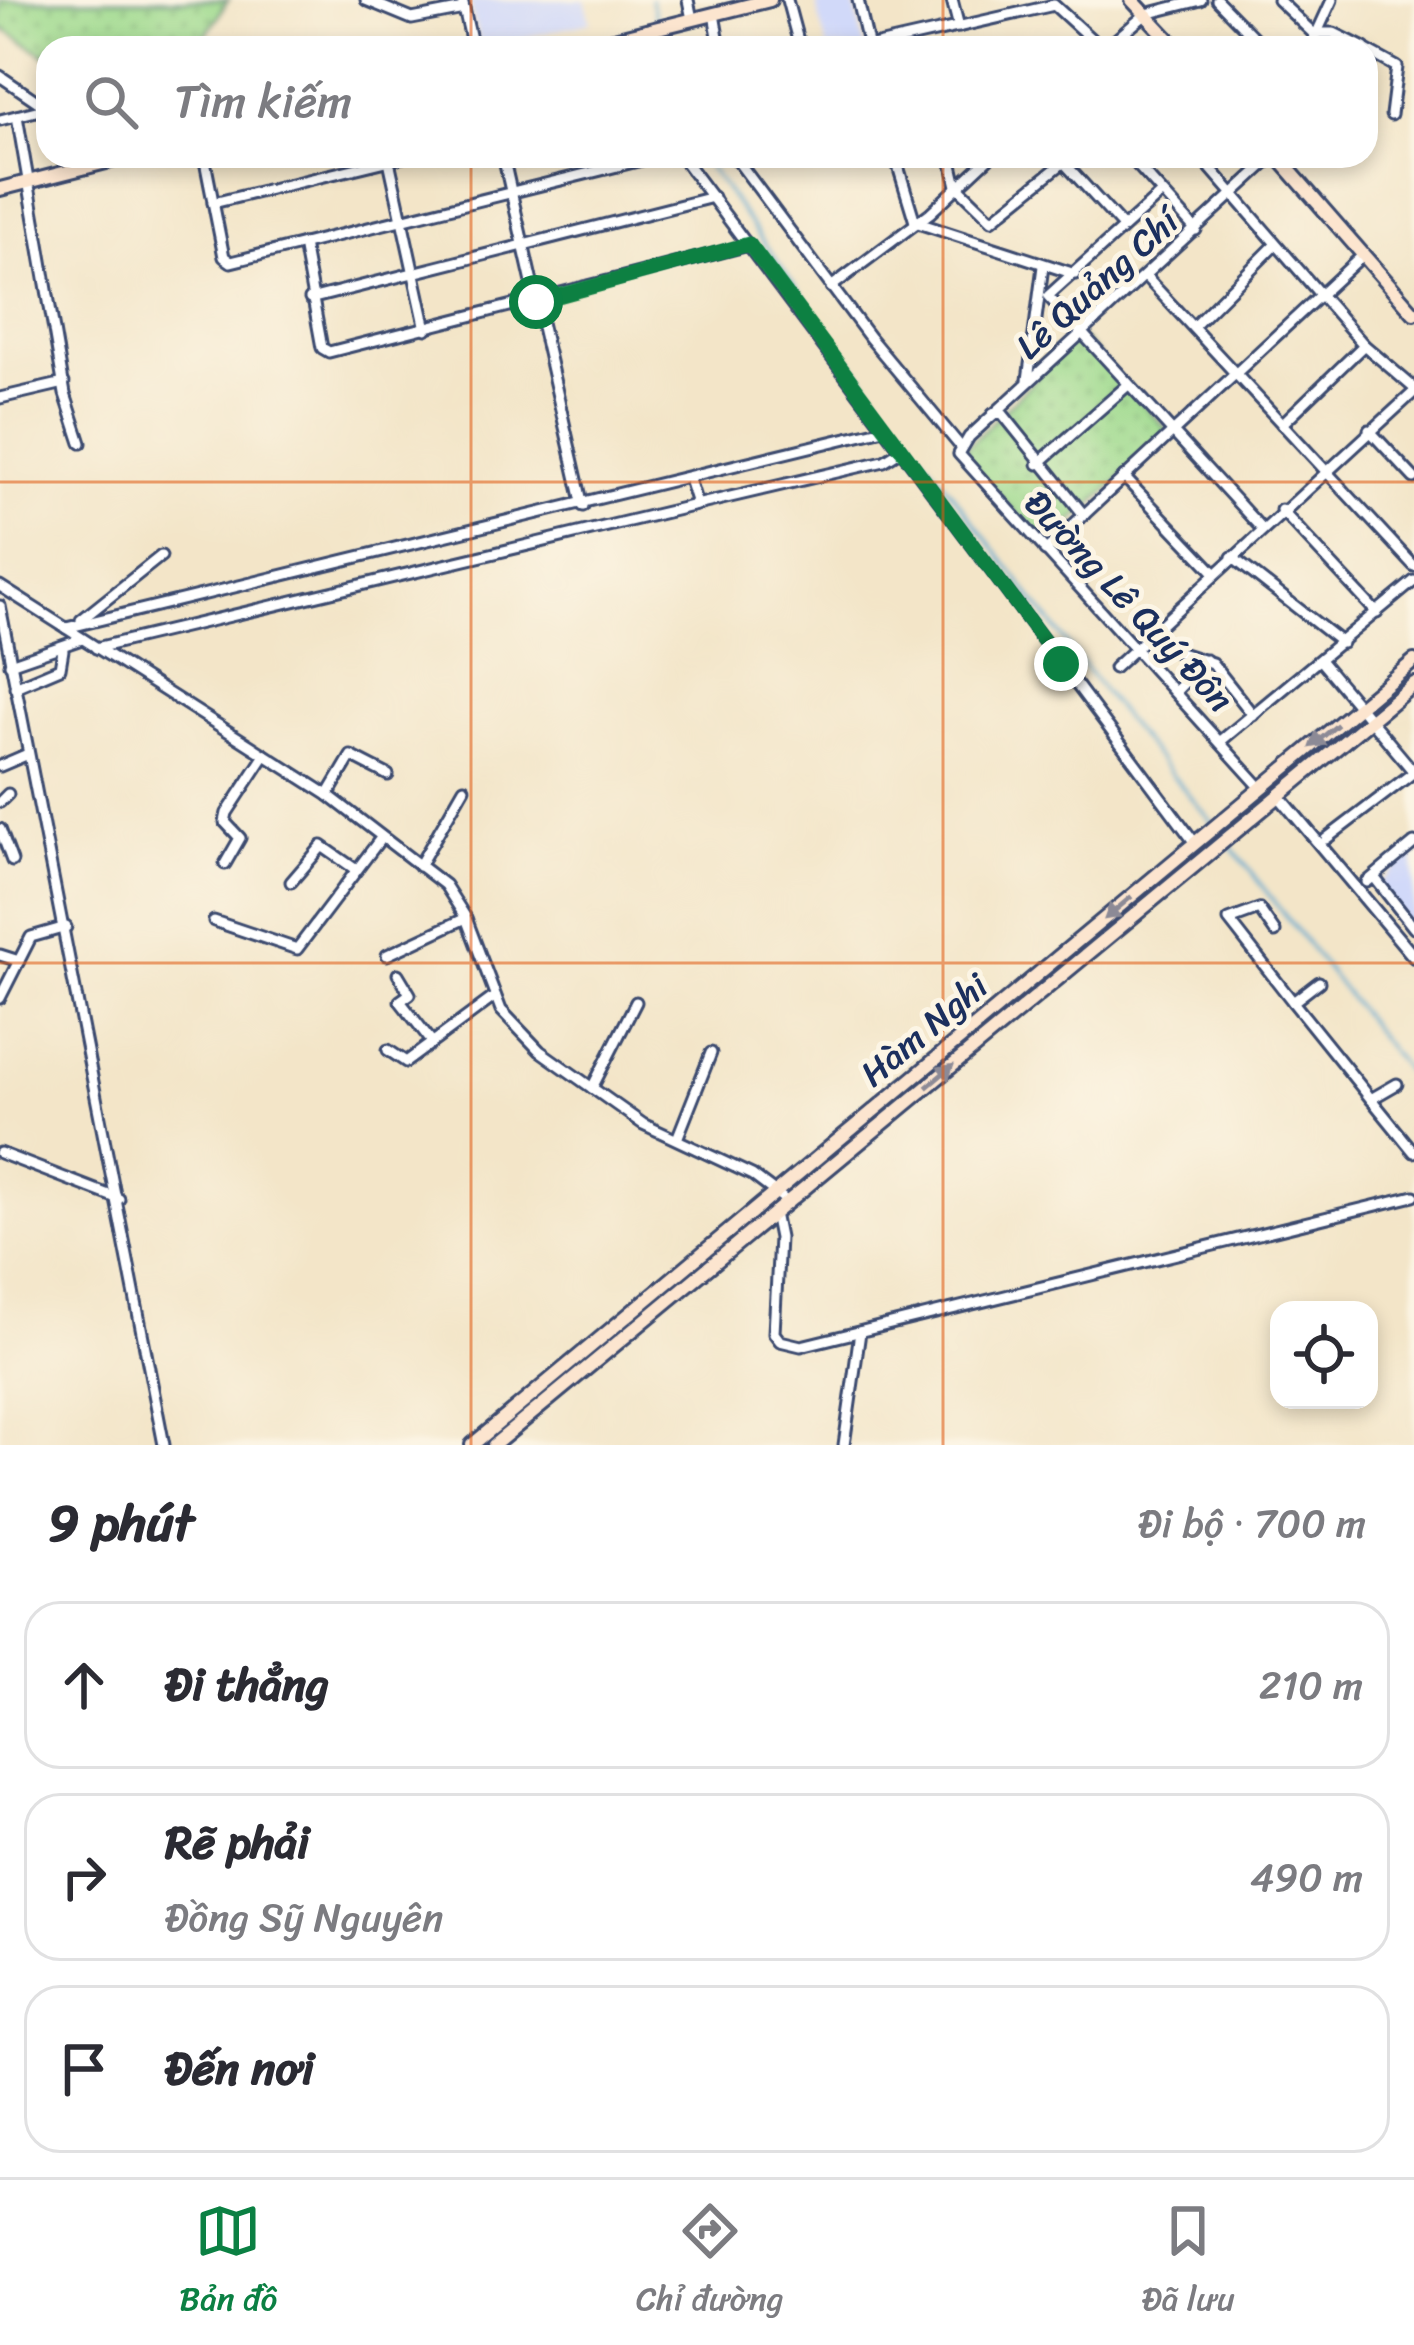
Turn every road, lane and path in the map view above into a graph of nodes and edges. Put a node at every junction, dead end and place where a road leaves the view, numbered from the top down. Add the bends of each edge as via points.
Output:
1 (366, 0) edge
2 (688, 0) edge
3 (770, 0) edge
4 (787, 0) edge
5 (858, 0) edge
6 (952, 0) edge
7 (1132, 0) edge
8 (1201, 0) edge
9 (1217, 0) edge
10 (1278, 0) edge
11 (1331, 0) edge
12 (463, 4) edge
13 (714, 14) junction
14 (1146, 14) junction
15 (692, 19) junction
16 (959, 27) junction
17 (646, 30) junction
18 (1313, 33) junction
19 (922, 35) joint
20 (470, 36) edge
21 (623, 36) edge
22 (647, 36) edge
23 (718, 36) edge
24 (797, 36) edge
25 (866, 36) edge
26 (918, 36) edge
27 (1089, 36) edge
28 (1118, 36) edge
29 (1167, 36) edge
30 (1252, 36) edge
31 (1312, 36) edge
32 (1338, 36) edge
33 (1378, 57) edge
34 (0, 76) edge
35 (36, 100) edge
36 (36, 111) edge
37 (1391, 115) dead end
38 (17, 116) junction
39 (0, 120) edge
40 (83, 168) edge
41 (206, 168) edge
42 (349, 168) edge
43 (391, 168) edge
44 (506, 168) edge
45 (608, 168) edge
46 (690, 168) edge
47 (743, 168) edge
48 (899, 168) edge
49 (953, 168) edge
50 (978, 168) edge
51 (1051, 168) edge
52 (1069, 168) edge
53 (1140, 168) edge
54 (1211, 168) edge
55 (1263, 168) edge
56 (1285, 168) edge
57 (28, 182) junction
58 (957, 187) junction
59 (0, 189) edge
60 (511, 191) junction
61 (1162, 194) junction
62 (1235, 195) junction
63 (713, 197) junction
64 (213, 202) junction
65 (403, 218) junction
66 (915, 222) junction
67 (1123, 226) junction
68 (1196, 230) junction
69 (523, 243) junction
70 (303, 244) junction
71 (749, 244) junction
72 (1273, 247) junction
73 (1362, 256) junction
74 (1043, 266) junction
75 (412, 274) junction
76 (1076, 274) junction
77 (1145, 276) junction
78 (831, 287) junction
79 (1319, 296) junction
80 (310, 299) junction
81 (536, 302) junction
82 (1411, 305) edge
83 (1193, 327) junction
84 (426, 328) junction
85 (1081, 334) junction
86 (1364, 346) junction
87 (1237, 375) junction
88 (64, 383) junction
89 (1027, 383) junction
90 (1128, 385) junction
91 (1414, 390) edge
92 (0, 398) edge
93 (993, 415) junction
94 (1282, 424) junction
95 (884, 429) junction
96 (1370, 430) junction
97 (1172, 433) junction
98 (81, 443) dead end
99 (960, 450) junction
100 (900, 451) junction
101 (1038, 464) junction
102 (1324, 470) junction
103 (1124, 477) junction
104 (1414, 478) edge
105 (692, 493) junction
106 (583, 506) junction
107 (1281, 510) junction
108 (1084, 514) junction
109 (1262, 529) junction
110 (1045, 551) junction
111 (161, 556) dead end
112 (1232, 556) junction
113 (1414, 566) edge
114 (1215, 573) junction
115 (1414, 581) edge
116 (0, 586) edge
117 (0, 607) edge
118 (1377, 613) junction
119 (81, 620) junction
120 (66, 628) junction
121 (1153, 632) junction
122 (82, 639) junction
123 (1342, 643) junction
124 (95, 648) junction
125 (1136, 648) junction
126 (63, 650) junction
127 (1207, 660) junction
128 (1320, 660) junction
129 (1414, 661) edge
130 (10, 664) junction
131 (1114, 668) dead end
132 (1414, 684) edge
133 (15, 687) junction
134 (1177, 690) junction
135 (1359, 707) junction
136 (1253, 715) junction
137 (1371, 721) junction
138 (1222, 740) junction
139 (28, 754) junction
140 (265, 755) junction
141 (0, 766) edge
142 (1414, 772) edge
143 (388, 776) dead end
144 (464, 788) dead end
145 (1262, 788) junction
146 (328, 795) junction
147 (1279, 796) junction
148 (0, 830) edge
149 (381, 838) junction
150 (1326, 839) dead end
151 (1196, 843) junction
152 (1414, 843) edge
153 (12, 861) dead end
154 (225, 864) dead end
155 (419, 866) junction
156 (355, 869) junction
157 (291, 882) dead end
158 (466, 918) junction
159 (214, 921) dead end
160 (66, 926) junction
161 (1414, 928) edge
162 (1275, 932) dead end
163 (0, 955) edge
164 (387, 955) dead end
165 (1414, 957) edge
166 (19, 961) junction
167 (398, 974) dead end
168 (1319, 982) dead end
169 (0, 997) edge
170 (494, 997) junction
171 (636, 1002) dead end
172 (1293, 1003) junction
173 (432, 1042) junction
174 (388, 1049) dead end
175 (710, 1053) dead end
176 (1397, 1084) dead end
177 (592, 1088) junction
178 (1371, 1099) junction
179 (677, 1138) junction
180 (0, 1153) edge
181 (1414, 1153) edge
182 (1414, 1196) edge
183 (783, 1197) junction
184 (119, 1199) junction
185 (774, 1213) junction
186 (860, 1332) junction
187 (164, 1445) edge
188 (472, 1445) edge
189 (494, 1445) edge
190 (844, 1445) edge

1 - 12 street via 412,19
2 - 15 street
3 - 13 main road
4 - 24 street
5 - 25 street
6 - 16 street
7 - 14 main road
8 - 14 street
9 - 30 street
10 - 18 street
11 - 18 street
12 - 20 street
13 - 15 main road
13 - 23 street
14 - 28 street
14 - 29 main road
15 - 17 main road
16 - 19 street
16 - 27 street via 1054,5
17 - 21 main road
17 - 22 street
18 - 31 street
18 - 32 street
19 - 26 street
33 - 37 street via 1396,67
34 - 35 street
36 - 38 street
38 - 39 street
38 - 57 street
40 - 57 main road
41 - 64 street
42 - 64 street
43 - 65 street
44 - 60 street
45 - 60 street
46 - 63 street
47 - 78 street, Đường Lê Quý Đôn
48 - 66 street
49 - 58 street
50 - 58 street
51 - 58 street via 996,219
52 - 67 street
53 - 61 street
54 - 62 street
55 - 62 street, Lê Quảng Chí
56 - 73 main road
57 - 59 main road
57 - 88 street
58 - 66 street
60 - 65 street
60 - 69 street
61 - 67 street
61 - 68 street
62 - 68 street, Lê Quảng Chí
62 - 72 street
63 - 69 street
63 - 71 street
64 - 70 street via 228,262
65 - 70 street
65 - 75 street
66 - 74 street
66 - 78 street
67 - 76 street
68 - 77 street, Lê Quảng Chí
69 - 75 street
69 - 81 street
70 - 80 street
71 - 81 street
71 - 95 street
72 - 79 street
72 - 83 street
73 - 79 street
73 - 82 main road
74 - 76 street
74 - 89 street
75 - 80 street
75 - 84 street
76 - 85 street via 1048,296
77 - 83 street
77 - 85 street, Lê Quảng Chí
78 - 99 street, Đường Lê Quý Đôn
79 - 86 street
79 - 87 street
80 - 84 street via 329,352
81 - 84 street
81 - 106 street
83 - 87 street
85 - 89 street, Lê Quảng Chí
85 - 90 street
86 - 91 street
86 - 94 street
87 - 94 street
87 - 97 street
88 - 92 street
88 - 98 street
89 - 93 street, Lê Quảng Chí
90 - 97 street
90 - 101 street
91 - 96 street
93 - 99 street, Lê Quảng Chí
93 - 101 street via 1001,413
94 - 102 street
95 - 100 street
95 - 105 street
96 - 102 street
96 - 104 street
97 - 103 street
97 - 109 street
99 - 110 street, Đường Lê Quý Đôn via 963,464
100 - 105 street via 884,461
100 - 151 street
101 - 108 street
102 - 107 street
102 - 113 street
103 - 108 street
103 - 114 street
105 - 106 street
105 - 124 street
106 - 119 street
107 - 109 street
107 - 118 street
108 - 110 street
109 - 112 street
110 - 125 street, Đường Lê Quý Đôn
111 - 119 street
112 - 114 street
112 - 123 street
114 - 121 street
115 - 118 street
116 - 120 street
117 - 130 street
118 - 123 street
119 - 120 street
120 - 122 street
121 - 125 street
121 - 127 street via 1171,650
122 - 124 street
122 - 126 street
123 - 128 street
124 - 140 street
125 - 131 street
125 - 134 street, Đường Lê Quý Đôn
126 - 130 street
126 - 133 street via 60,668
127 - 134 street
127 - 136 street
128 - 135 street
128 - 136 street
129 - 135 main road, Hàm Nghi
130 - 133 street
132 - 137 main road, Hàm Nghi
133 - 139 street
134 - 138 street, Đường Lê Quý Đôn
135 - 137 street
135 -> 145 main road, Hàm Nghi
136 - 138 street
137 - 142 street
137 - 147 main road, Hàm Nghi
138 - 145 street, Đường Lê Quý Đôn
139 - 141 street
139 - 160 street
140 - 146 street
140 - 154 street via 227,813 240,838
142 - 150 street
143 - 146 street via 351,756
144 - 155 street
145 - 151 main road, Hàm Nghi
146 - 149 street
147 - 165 street
183 -> 147 main road, Hàm Nghi
148 - 153 street
149 - 155 street
149 - 156 street
151 -> 183 main road, Hàm Nghi
152 - 161 street via 1370,879
155 - 158 street via 445,885
156 - 157 street via 322,846
156 - 159 street via 297,949
158 - 164 street
158 - 170 street
160 - 166 street via 31,937
160 - 184 street
162 - 172 street via 1259,909 1229,920
163 - 166 street
166 - 169 street
167 - 173 street via 410,994 400,1001
168 - 172 street
170 - 173 street
170 - 177 street via 540,1051
171 - 177 street
172 - 178 street
173 - 174 street via 406,1062
175 - 179 street
176 - 178 street
177 - 179 street
178 - 181 street
179 - 183 street
180 - 184 street
182 - 186 street
183 - 185 main road, Hàm Nghi
183 - 188 main road, Hàm Nghi
184 - 187 street
185 - 186 street via 776,1338 801,1346
185 - 189 main road, Hàm Nghi
186 - 190 street

